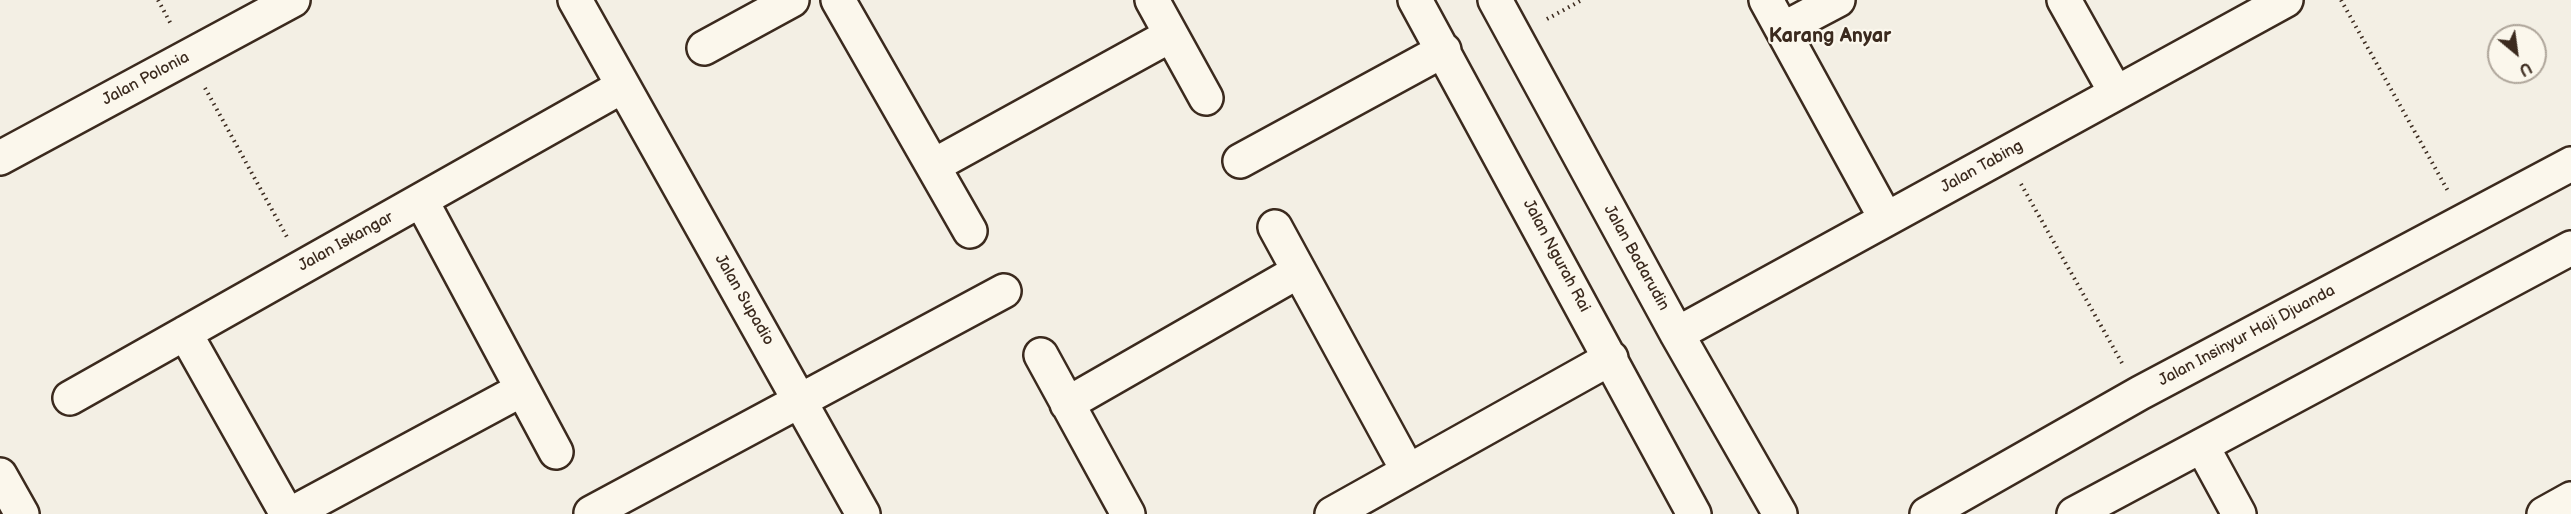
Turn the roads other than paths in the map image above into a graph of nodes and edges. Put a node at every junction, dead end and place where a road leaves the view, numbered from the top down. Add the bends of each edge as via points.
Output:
1 (293, 0) edge
2 (575, 0) edge
3 (792, 0) edge
4 (838, 0) edge
5 (1152, 0) edge
6 (1415, 0) edge
7 (1495, 0) edge
8 (1766, 0) edge
9 (1838, 0) edge
10 (2064, 0) edge
11 (2286, 0) edge
12 (1783, 29) junction
13 (1172, 35) junction
14 (704, 48) dead end
15 (1444, 50) junction
16 (623, 86) junction
17 (2116, 93) junction
18 (1206, 98) dead end
19 (0, 158) edge
20 (1240, 161) dead end
21 (2571, 164) edge
22 (933, 166) junction
23 (421, 200) junction
24 (1886, 219) junction
25 (1275, 226) dead end
26 (970, 231) dead end
27 (2571, 248) edge
28 (1299, 271) junction
29 (1004, 291) dead end
30 (185, 333) junction
31 (1677, 333) junction
32 (1041, 355) dead end
33 (1611, 358) junction
34 (521, 390) junction
35 (70, 398) dead end
36 (801, 401) junction
37 (1067, 404) junction
38 (2202, 446) junction
39 (556, 452) dead end
40 (1408, 471) junction
41 (0, 475) edge
42 (2571, 499) edge
43 (591, 513) edge
44 (21, 514) edge
45 (289, 514) edge
46 (863, 514) edge
47 (1128, 514) edge
48 (1332, 514) edge
49 (1694, 514) edge
50 (1780, 514) edge
51 (1927, 514) edge
52 (2074, 514) edge
53 (2239, 514) edge
54 (2544, 514) edge

1 - 19 street, Jalan Polonia
2 - 16 street, Jalan Supadio
3 - 14 street
4 - 22 street
5 - 13 street
6 - 15 street, Jalan Ngurah Rai
7 - 31 street, Jalan Badarudin
8 - 12 street
9 - 12 street
10 - 17 street
11 - 17 street, Jalan Tabing
12 - 24 street
13 - 18 street
13 - 22 street
15 - 20 street
15 - 33 street, Jalan Ngurah Rai
16 - 23 street, Jalan Iskangar
16 - 36 street, Jalan Supadio
17 - 24 street, Jalan Tabing
21 - 51 street, Jalan Insinyur Haji Djuanda via 2140,393
22 - 26 street
23 - 30 street, Jalan Iskangar
23 - 34 street
24 - 31 street, Jalan Tabing
25 - 28 street
27 - 38 street
28 - 37 street
28 - 40 street
29 - 36 street
30 - 35 street, Jalan Iskangar
30 - 45 street
31 - 50 street, Jalan Badarudin
32 - 37 street
33 - 40 street
33 - 49 street, Jalan Ngurah Rai
34 - 39 street
34 - 45 street
36 - 43 street
36 - 46 street, Jalan Supadio
37 - 47 street
38 - 52 street
38 - 53 street
40 - 48 street
41 - 44 street
42 - 54 street

